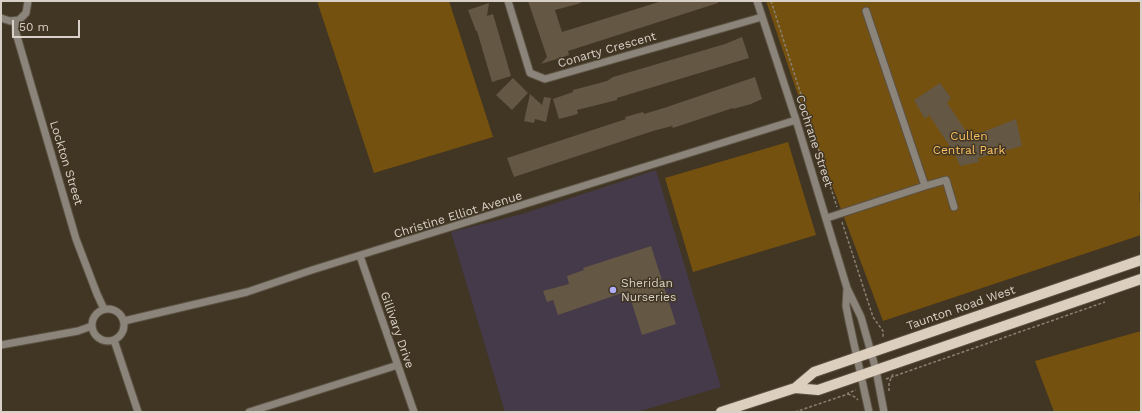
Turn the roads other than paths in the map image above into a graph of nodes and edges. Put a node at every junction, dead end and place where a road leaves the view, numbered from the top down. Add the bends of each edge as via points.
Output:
1 (29, 1) edge
2 (508, 1) edge
3 (757, 1) edge
4 (866, 11) dead end
5 (762, 17) junction
6 (1, 18) edge
7 (14, 21) junction
8 (796, 120) junction
9 (925, 186) junction
10 (954, 207) dead end
11 (827, 218) junction
12 (360, 256) junction
13 (1141, 260) edge
14 (1141, 279) edge
15 (848, 288) junction
16 (104, 309) junction
17 (124, 321) junction
18 (92, 326) junction
19 (114, 340) junction
20 (1, 345) edge
21 (871, 352) junction
22 (856, 357) junction
23 (398, 365) junction
24 (876, 370) junction
25 (860, 376) junction
26 (795, 388) junction
27 (138, 412) edge
28 (249, 412) edge
29 (414, 412) edge
30 (721, 412) edge
31 (869, 412) edge
32 (884, 412) edge

1 - 7 street via 26,13
2 - 5 street, Conarty Crescent via 530,73 545,79
3 - 5 street, Cochrane Street
4 - 9 street
5 - 8 street, Cochrane Street
6 - 7 street
7 - 16 street, Lockton Street via 76,239
8 - 11 street, Cochrane Street
8 - 12 street, Christine Elliot Avenue
9 - 10 street via 946,180
9 - 11 street
11 - 15 street, Cochrane Street
12 - 17 street, Christine Elliot Avenue via 247,292
12 - 23 street, Gillivary Drive
13 - 21 main road, Taunton Road West
14 - 24 main road, Taunton Road West
15 - 21 street, Cochrane Street via 861,317
15 - 22 street, Cochrane Street via 846,306
16 - 17 street via 109,308 118,312
16 - 18 street via 96,314
17 - 19 street via 123,331
18 - 19 street via 98,337 106,341
18 - 20 street via 78,331
19 - 27 street
21 - 22 main road, Taunton Road West
21 - 24 street, Cochrane Street
22 - 25 street, Cochrane Street
22 - 26 main road, Taunton Road West via 814,372
23 - 28 street
23 - 29 street, Gillivary Drive
24 - 25 main road, Taunton Road West
24 - 32 street, Cochrane Street
25 - 26 main road, Taunton Road West via 818,390
25 - 31 street, Cochrane Street
26 - 30 main road, Taunton Road West

